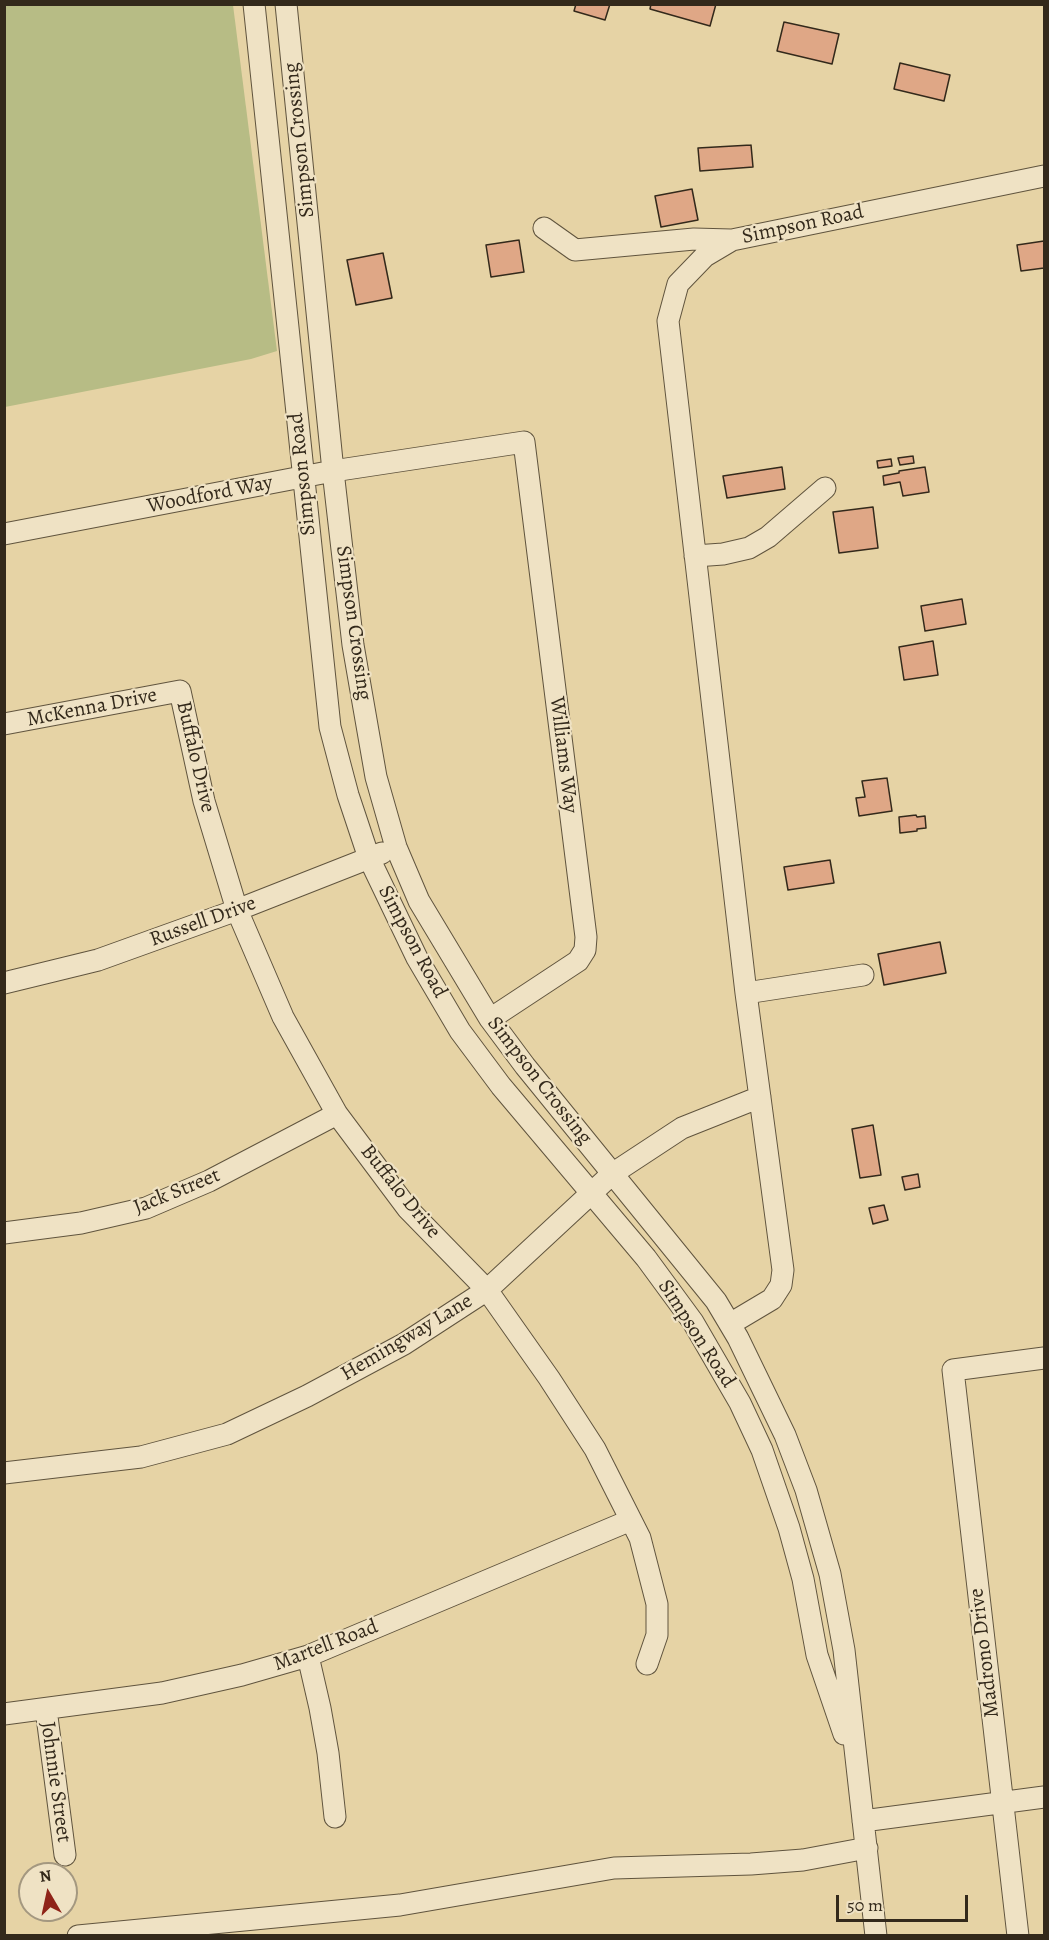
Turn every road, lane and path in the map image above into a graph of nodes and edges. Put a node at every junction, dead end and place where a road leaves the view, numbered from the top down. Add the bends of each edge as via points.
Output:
1 (254, 4) edge
2 (286, 4) edge
3 (1044, 176) edge
4 (544, 228) dead end
5 (732, 240) junction
6 (524, 442) joint
7 (333, 471) junction
8 (303, 477) junction
9 (825, 488) dead end
10 (4, 534) edge
11 (695, 556) junction
12 (180, 691) joint
13 (4, 724) edge
14 (396, 847) junction
15 (369, 858) junction
16 (237, 910) junction
17 (863, 975) dead end
18 (4, 983) edge
19 (746, 993) junction
20 (490, 1019) junction
21 (760, 1097) junction
22 (337, 1114) junction
23 (612, 1174) junction
24 (591, 1194) junction
25 (4, 1233) edge
26 (487, 1290) junction
27 (730, 1324) junction
28 (1044, 1358) edge
29 (4, 1473) edge
30 (631, 1520) junction
31 (308, 1656) junction
32 (647, 1664) dead end
33 (46, 1709) junction
34 (4, 1714) edge
35 (858, 1774) junction
36 (1044, 1797) edge
37 (1003, 1803) junction
38 (335, 1817) dead end
39 (863, 1821) junction
40 (867, 1848) junction
41 (65, 1855) dead end
42 (78, 1935) edge
43 (876, 1935) edge
44 (1018, 1935) edge

1 - 8 street, Simpson Road
2 - 7 street, Simpson Crossing
3 - 5 street, Simpson Road
4 - 5 street via 575,250 694,239
5 - 11 street, Simpson Road via 705,256 678,284 668,321
6 - 7 street, Woodford Way
6 - 20 street, Williams Way via 586,936 585,950 578,961
7 - 8 street, Woodford Way
7 - 14 street, Simpson Crossing via 353,645 376,777
8 - 10 street, Woodford Way
8 - 15 street, Simpson Road via 330,727
9 - 11 street via 768,537 749,548
11 - 19 street, Simpson Road
12 - 13 street, McKenna Drive
12 - 16 street, Buffalo Drive via 204,801
14 - 15 street, Russell Drive
14 - 20 street, Simpson Crossing via 419,901
15 - 16 street, Russell Drive
15 - 24 street, Simpson Road via 417,958 460,1030
16 - 18 street, Russell Drive via 98,960
16 - 22 street, Buffalo Drive via 283,1017
17 - 19 street
19 - 21 street, Simpson Road
20 - 23 street, Simpson Crossing
21 - 23 street, Hemingway Lane via 682,1128
21 - 27 street, Simpson Road via 783,1270 772,1299
22 - 25 street, Jack Street via 209,1181 146,1208 81,1223
22 - 26 street, Buffalo Drive via 408,1209
23 - 24 street, Hemingway Lane
23 - 27 street, Simpson Road via 716,1301
24 - 26 street, Hemingway Lane
24 - 35 street, Simpson Road via 646,1258 693,1322 762,1450 789,1528 817,1655
26 - 29 street, Hemingway Lane via 404,1344 227,1434 141,1457
26 - 30 street, Buffalo Drive via 595,1449
27 - 35 street, Simpson Road via 785,1435 830,1574 844,1650
28 - 37 street, Madrono Drive via 953,1370
30 - 31 street, Martell Road
30 - 32 street, Buffalo Drive via 640,1538 657,1604 657,1635
31 - 33 street, Martell Road via 162,1693
31 - 38 street via 328,1753
33 - 34 street, Martell Road
33 - 41 street, Johnnie Street
35 - 39 street, Simpson Road
36 - 37 street
37 - 39 street
37 - 44 street, Madrono Drive
39 - 40 street, Simpson Road
40 - 42 street via 802,1860 614,1868 400,1905
40 - 43 street, Simpson Road

